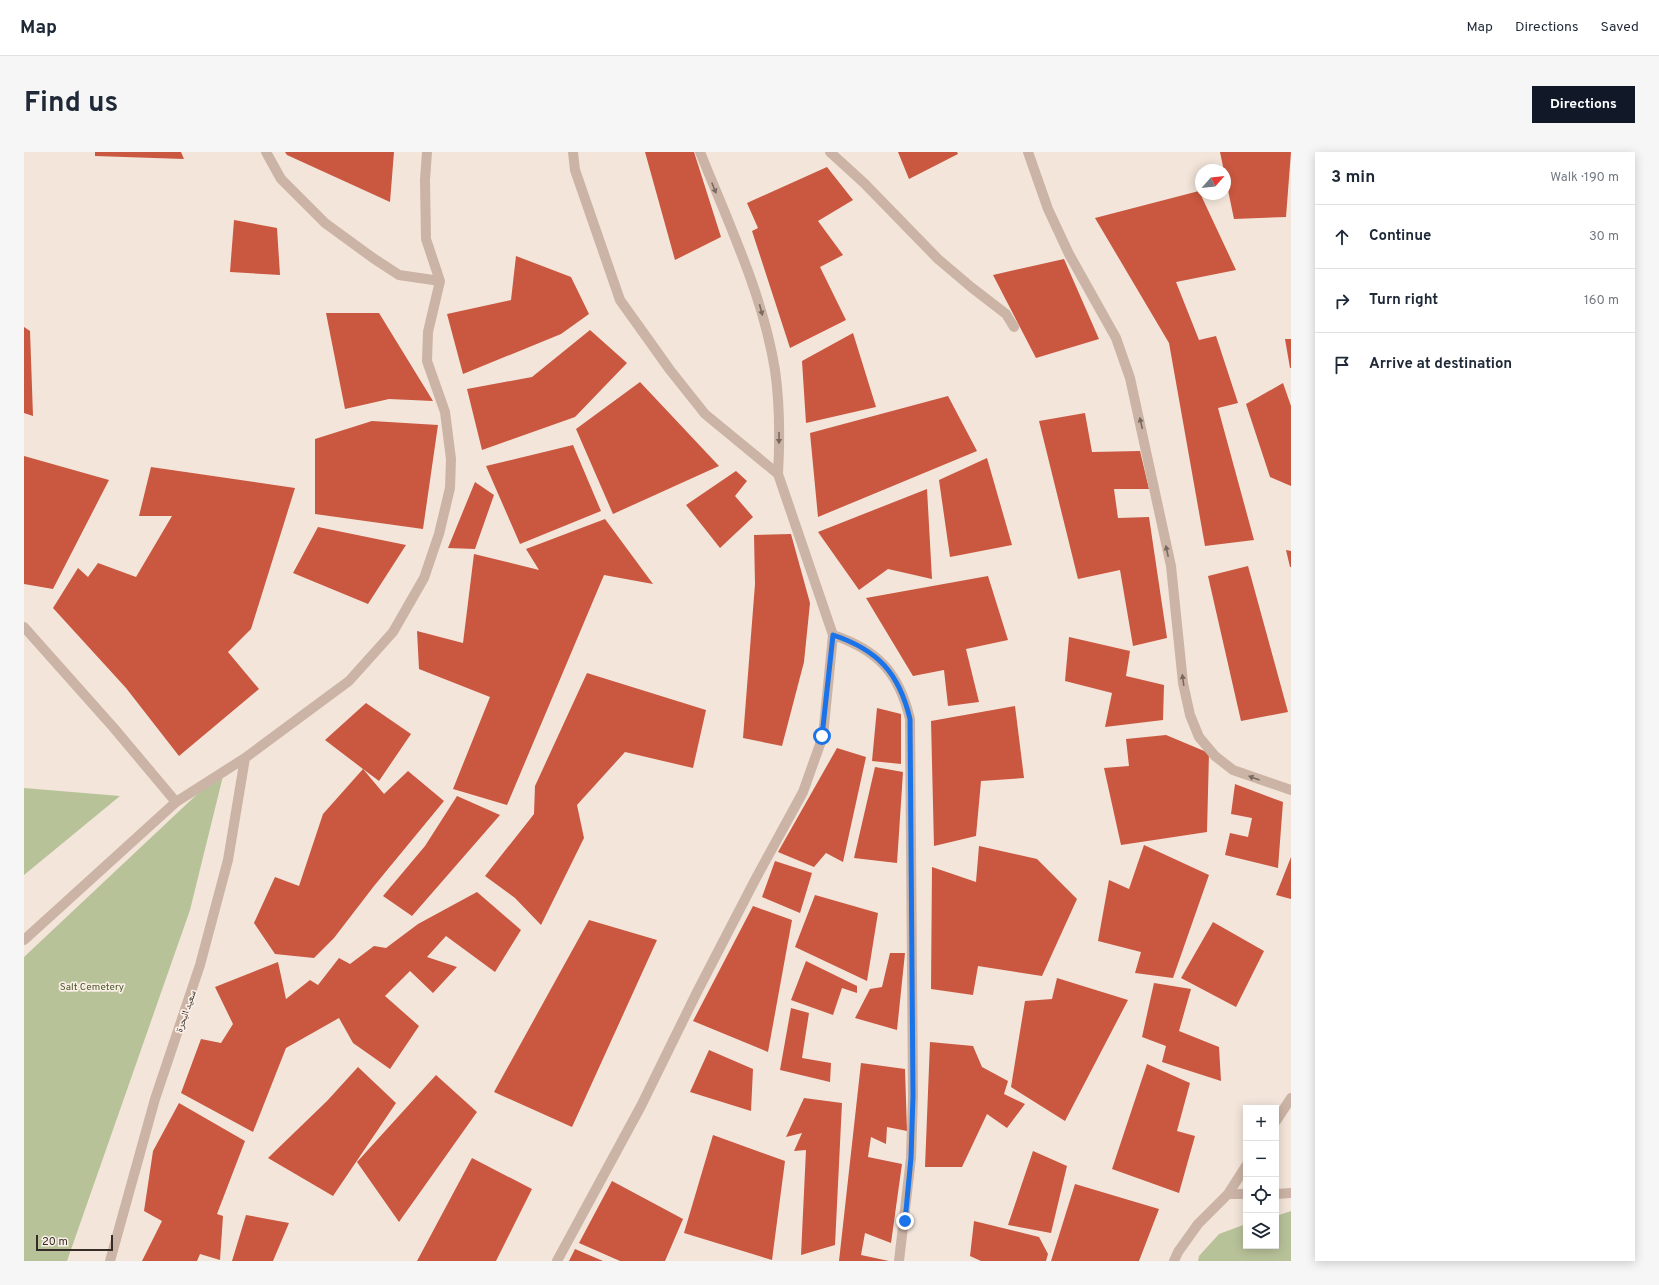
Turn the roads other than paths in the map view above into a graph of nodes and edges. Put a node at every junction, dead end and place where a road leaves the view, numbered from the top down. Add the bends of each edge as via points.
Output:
1 (266, 152) edge
2 (428, 152) edge
3 (573, 152) edge
4 (700, 152) edge
5 (830, 152) edge
6 (1028, 152) edge
7 (440, 281) junction
8 (1014, 327) dead end
9 (778, 474) junction
10 (24, 627) edge
11 (833, 635) junction
12 (245, 758) junction
13 (1291, 790) edge
14 (176, 802) junction
15 (24, 940) edge
16 (1291, 1098) edge
17 (1279, 1116) edge
18 (1243, 1171) edge
19 (1291, 1193) edge
20 (1228, 1194) junction
21 (1243, 1194) edge
22 (1279, 1194) edge
23 (109, 1259) edge
24 (557, 1261) edge
25 (899, 1261) edge
26 (1174, 1261) edge

1 - 7 street via 281,179 325,223 399,275
2 - 7 street via 425,180 426,239
3 - 9 street via 575,170 620,300 705,414
4 -> 9 street via 756,294 768,336 779,405
5 - 8 street via 938,259 1006,314
13 -> 6 street via 1233,770 1215,756 1199,737 1190,715 1184,683 1171,566 1130,378 1116,338 1069,254 1048,209
7 - 12 street via 428,332 427,361 445,412 451,458 450,488 439,534 424,578 392,632 349,681
9 - 11 street
10 - 14 street
11 - 24 street via 822,736 803,792 715,957 641,1106
11 - 25 street via 852,641 885,665 897,681 910,719 913,1096 911,1158
12 - 14 street
12 - 23 street, سعيد البحرة via 228,860 200,965 155,1100
14 - 15 street
16 - 17 street
18 - 20 street
19 - 22 street
20 - 21 street
20 - 26 street via 1198,1224

